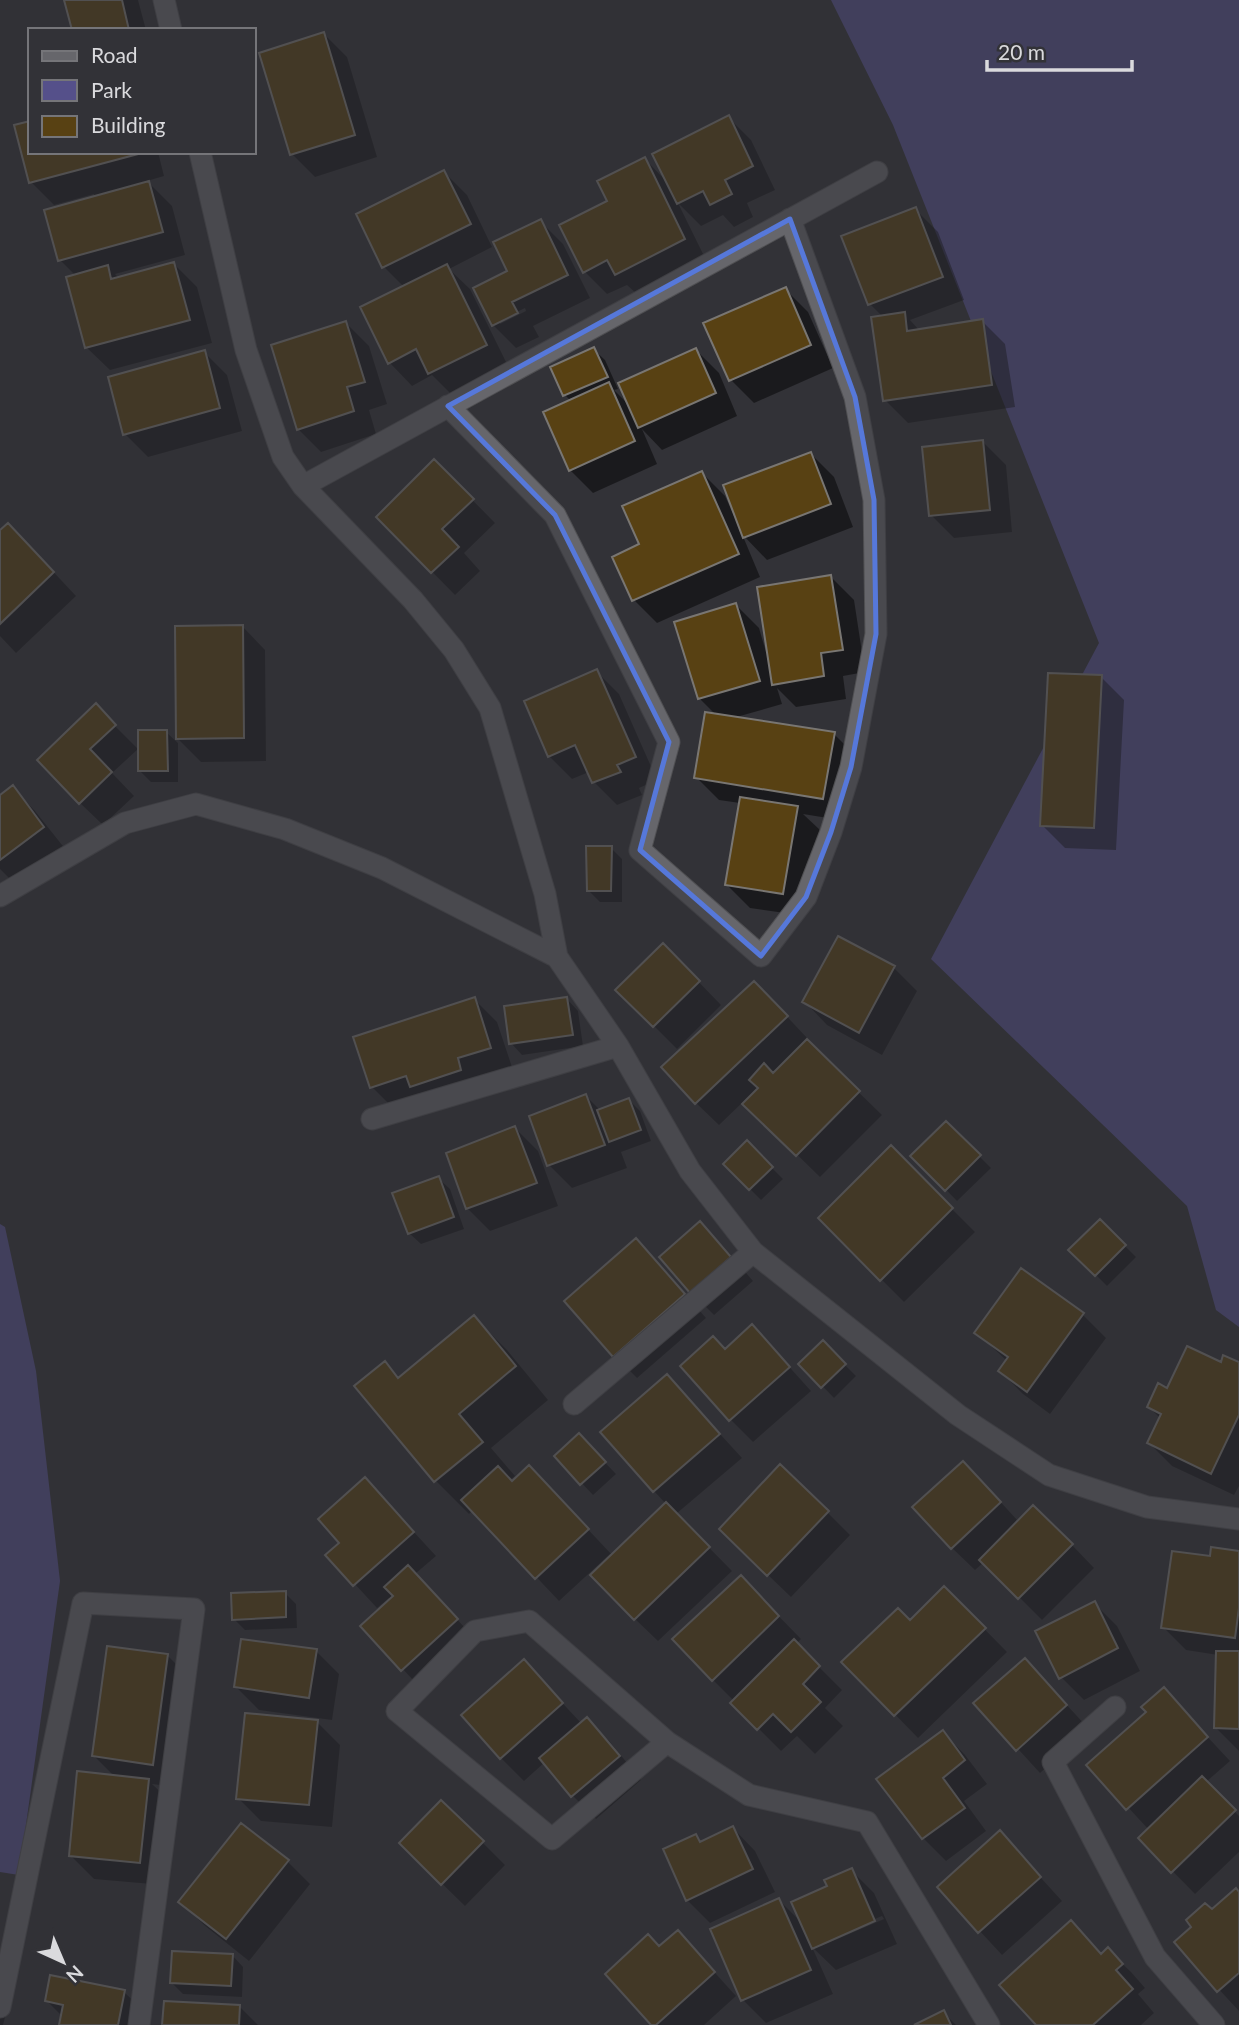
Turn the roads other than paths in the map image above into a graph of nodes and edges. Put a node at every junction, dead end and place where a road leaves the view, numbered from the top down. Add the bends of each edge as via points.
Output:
1 (164, 0) edge
2 (171, 28) edge
3 (200, 154) edge
4 (877, 172) dead end
5 (790, 219) junction
6 (448, 406) junction
7 (303, 486) junction
8 (0, 896) edge
9 (557, 957) junction
10 (618, 1046) junction
11 (373, 1119) dead end
12 (753, 1252) junction
13 (574, 1404) dead end
14 (1239, 1519) edge
15 (1115, 1707) dead end
16 (667, 1742) junction
17 (0, 2007) edge
18 (139, 2025) edge
19 (989, 2025) edge
20 (1214, 2025) edge

1 - 2 street
3 - 7 street via 246,350 283,457
4 - 5 street
5 - 6 street
5 - 6 street via 855,397 874,500 876,634 851,767 831,832 806,897 761,956 640,850 669,742 555,515
6 - 7 street
7 - 9 street via 413,600 454,650 490,708 545,894
8 - 9 street via 125,823 196,804 285,829 382,868
9 - 10 street
10 - 11 street
10 - 12 street via 690,1171
12 - 13 street
12 - 14 street via 958,1415 1049,1475 1147,1507
15 - 20 street via 1053,1762 1156,1957
16 - 16 street via 529,1621 475,1631 397,1711 552,1839
16 - 19 street via 749,1795 867,1822
17 - 18 street via 83,1603 194,1609

